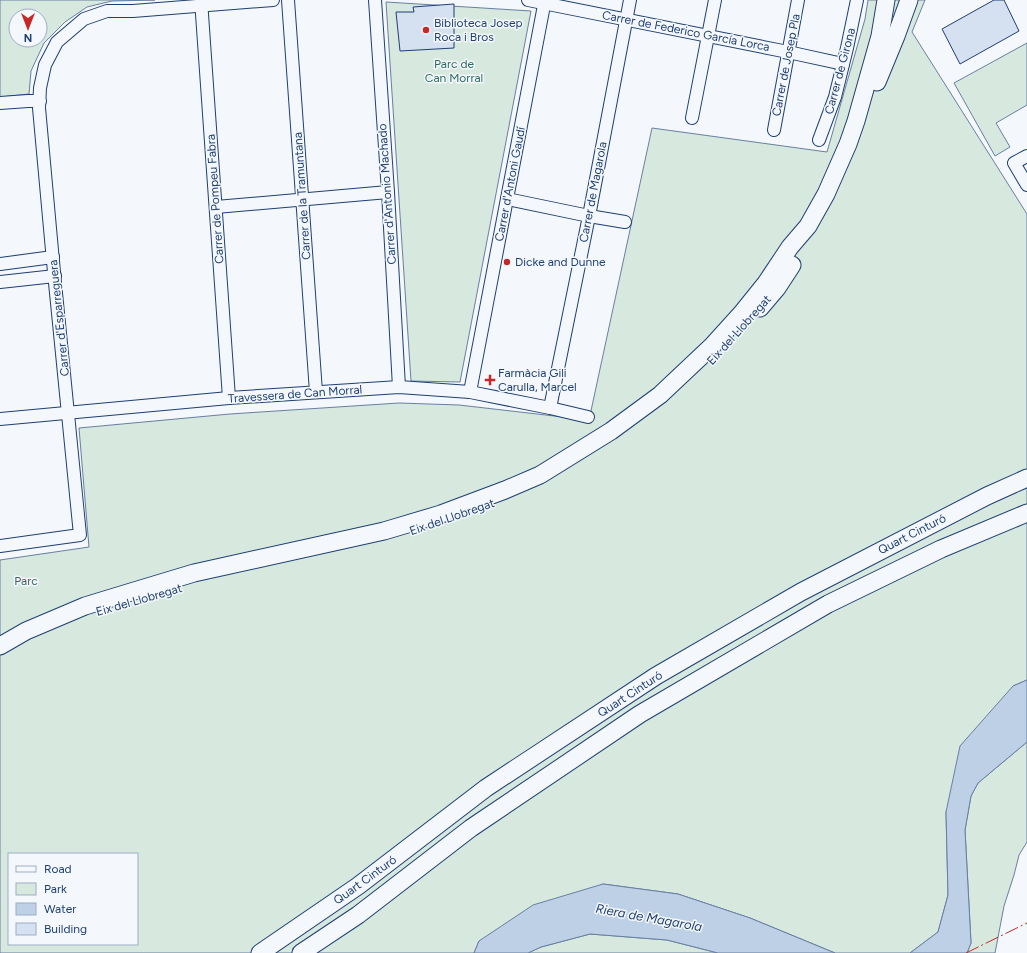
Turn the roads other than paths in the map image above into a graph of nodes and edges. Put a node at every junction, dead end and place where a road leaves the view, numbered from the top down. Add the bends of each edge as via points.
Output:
1 (273, 0) edge
2 (288, 0) edge
3 (375, 0) edge
4 (528, 0) edge
5 (630, 0) edge
6 (715, 0) edge
7 (798, 0) edge
8 (857, 0) edge
9 (886, 0) edge
10 (909, 0) edge
11 (544, 2) edge
12 (201, 3) edge
13 (627, 20) junction
14 (708, 36) junction
15 (788, 52) junction
16 (843, 64) junction
17 (40, 101) junction
18 (0, 104) edge
19 (692, 118) dead end
20 (856, 121) junction
21 (774, 130) dead end
22 (819, 140) dead end
23 (1027, 156) edge
24 (1027, 185) edge
25 (388, 192) junction
26 (302, 199) junction
27 (507, 199) junction
28 (216, 207) junction
29 (589, 216) junction
30 (625, 222) dead end
31 (808, 226) junction
32 (53, 256) junction
33 (0, 264) edge
34 (54, 276) junction
35 (0, 282) edge
36 (399, 387) junction
37 (316, 392) junction
38 (470, 392) junction
39 (229, 398) junction
40 (550, 408) junction
41 (68, 412) junction
42 (588, 417) dead end
43 (0, 419) edge
44 (1027, 478) edge
45 (1027, 513) edge
46 (0, 546) edge
47 (0, 646) edge
48 (0, 655) edge
49 (260, 953) edge
50 (301, 953) edge

1 - 12 street
2 - 26 street, Carrer de la Tramuntana
3 - 25 street, Carrer d'Antonio Machado
4 - 11 street, Carrer de Federico García Lorca
5 - 13 street, Carrer de Magarola
6 - 14 street
7 - 15 street, Carrer de Josep Pla
8 - 16 street, Carrer de Girona
9 - 20 highway, Eix del Llobregat via 880,36
10 - 20 highway via 871,96
11 - 13 street, Carrer de Federico García Lorca
11 - 27 street, Carrer d'Antoni Gaudí
12 - 17 street via 133,12 108,12 84,19 57,42 45,65
12 - 28 street, Carrer de Pompeu Fabra
13 - 14 street, Carrer de Federico García Lorca
13 - 29 street, Carrer de Magarola
14 - 15 street, Carrer de Federico García Lorca
14 - 19 street
15 - 16 street, Carrer de Federico García Lorca
15 - 21 street, Carrer de Josep Pla
16 - 22 street, Carrer de Girona via 835,97
17 - 18 street
17 - 32 street, Carrer d'Esparreguera
20 - 31 highway, Eix del Llobregat via 826,194
23 - 24 street via 1014,163
25 - 26 street
25 - 36 street, Carrer d'Antonio Machado
26 - 28 street
26 - 37 street, Carrer de la Tramuntana
27 - 29 street
27 - 38 street, Carrer d'Antoni Gaudí
28 - 39 street, Carrer de Pompeu Fabra
29 - 30 street
29 - 40 street, Carrer de Magarola
31 - 47 highway, Eix del Llobregat via 727,330 660,395 611,431 540,475 475,502 384,531 194,573 85,606 26,631
31 - 48 highway, Eix del Llobregat via 801,250 777,288 719,355 653,412 575,465 529,489 434,525 141,598 55,627
32 - 33 street
32 - 34 street, Carrer d'Esparreguera
34 - 35 street
34 - 41 street, Carrer d'Esparreguera
36 - 37 street, Travessera de Can Morral
36 - 38 street, Travessera de Can Morral
37 - 39 street, Travessera de Can Morral
38 - 40 street, Travessera de Can Morral
39 - 41 street, Travessera de Can Morral
40 - 42 street, Travessera de Can Morral
41 - 43 street, Travessera de Can Morral
41 - 46 street, Carrer d'Esparreguera via 80,536
44 - 49 highway, Quart Cinturó via 801,592 656,676 486,788 358,886
45 - 50 highway, Quart Cinturó via 941,549 828,604 640,714 471,828 358,915

